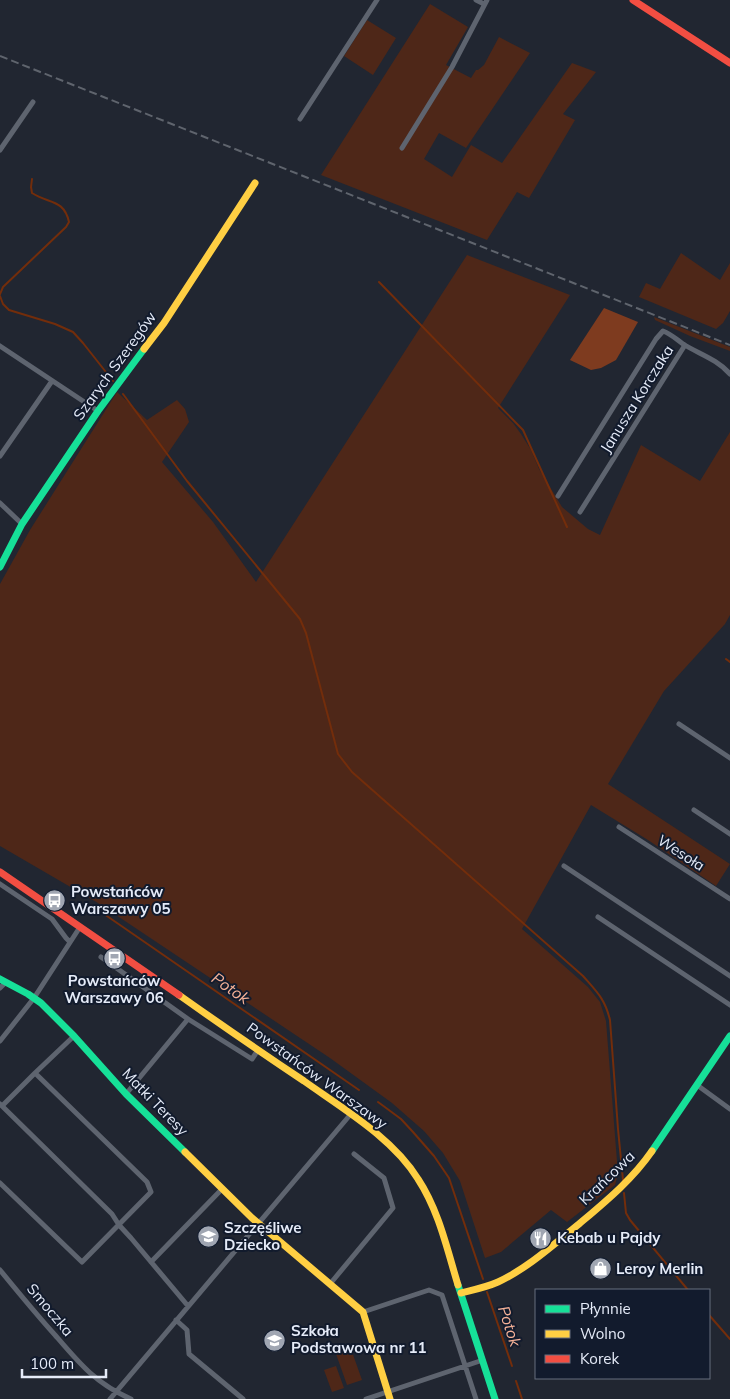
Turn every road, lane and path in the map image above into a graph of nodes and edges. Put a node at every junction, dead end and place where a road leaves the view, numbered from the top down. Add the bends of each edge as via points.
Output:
1 (377, 0) edge
2 (476, 0) edge
3 (633, 0) edge
4 (486, 2) edge
5 (730, 63) edge
6 (33, 102) dead end
7 (300, 120) dead end
8 (402, 148) dead end
9 (0, 150) edge
10 (255, 183) dead end
11 (685, 345) junction
12 (0, 346) edge
13 (730, 374) edge
14 (52, 382) junction
15 (98, 411) junction
16 (0, 456) edge
17 (558, 496) dead end
18 (0, 504) edge
19 (580, 512) dead end
20 (22, 524) junction
21 (0, 567) edge
22 (679, 724) dead end
23 (730, 758) edge
24 (694, 810) dead end
25 (619, 827) dead end
26 (730, 834) edge
27 (564, 866) dead end
28 (0, 872) edge
29 (0, 884) edge
30 (730, 899) edge
31 (598, 917) dead end
32 (80, 927) junction
33 (70, 942) junction
34 (101, 957) dead end
35 (730, 976) edge
36 (3, 980) edge
37 (0, 988) edge
38 (34, 998) junction
39 (730, 1005) edge
40 (188, 1019) junction
41 (74, 1036) junction
42 (730, 1036) edge
43 (0, 1041) edge
44 (258, 1050) junction
45 (34, 1073) junction
46 (697, 1085) junction
47 (126, 1094) junction
48 (1, 1105) edge
49 (730, 1109) edge
50 (350, 1114) junction
51 (354, 1154) dead end
52 (0, 1182) edge
53 (222, 1189) junction
54 (258, 1223) junction
55 (119, 1225) junction
56 (151, 1262) junction
57 (0, 1270) edge
58 (330, 1284) junction
59 (461, 1292) junction
60 (188, 1306) junction
61 (363, 1312) junction
62 (176, 1320) junction
63 (483, 1360) junction
64 (465, 1366) junction
65 (116, 1393) junction
66 (389, 1395) edge
67 (110, 1399) edge
68 (131, 1399) edge
69 (242, 1399) edge
70 (366, 1399) edge
71 (476, 1399) edge
72 (495, 1399) edge

1 - 7 street
2 - 4 street
3 - 5 street
4 - 8 street via 452,67
6 - 9 street
10 - 15 street, Szarych Szeregów via 164,322
11 - 13 street, Janusza Korczaka via 710,357
11 - 17 street via 663,331 656,339
11 - 19 street, Janusza Korczaka
12 - 14 street
14 - 15 street
14 - 16 street
15 - 20 street, Szarych Szeregów
18 - 20 street
20 - 21 street, Szarych Szeregów
22 - 23 street
24 - 26 street
25 - 30 street, Wesoła
27 - 35 street
28 - 32 street, Powstańców Warszawy
29 - 33 street via 52,919
31 - 39 street
32 - 33 street
32 - 44 street, Powstańców Warszawy
33 - 38 street
34 - 40 street
36 - 37 street
36 - 38 street, Matki Teresy
38 - 41 street, Matki Teresy
38 - 43 street
40 - 44 street via 252,1059
40 - 47 street
41 - 45 street
41 - 47 street, Matki Teresy
42 - 46 street, Krańcowa
44 - 50 street, Powstańców Warszawy
45 - 48 street
45 - 55 street via 147,1182 151,1192
46 - 49 street
46 - 59 street, Krańcowa via 642,1166 612,1196 517,1272 496,1283
47 - 53 street, Matki Teresy
48 - 55 street via 112,1214
50 - 54 street
50 - 59 street, Powstańców Warszawy via 383,1140 411,1168 420,1182 437,1219
51 - 58 street via 384,1178 393,1208
52 - 55 street via 82,1262
53 - 54 street, Matki Teresy
53 - 56 street
54 - 58 street, Matki Teresy
54 - 60 street
55 - 56 street
56 - 60 street
57 - 65 street, Smoczka via 86,1371
58 - 61 street, Matki Teresy
59 - 63 street, Powstańców Warszawy
60 - 62 street
61 - 64 street via 429,1290 442,1295
61 - 66 street
62 - 65 street
62 - 69 street via 187,1330 189,1354
63 - 64 street
63 - 72 street, Powstańców Warszawy
64 - 66 street
64 - 71 street
65 - 67 street
65 - 68 street, Smoczka
66 - 70 street

